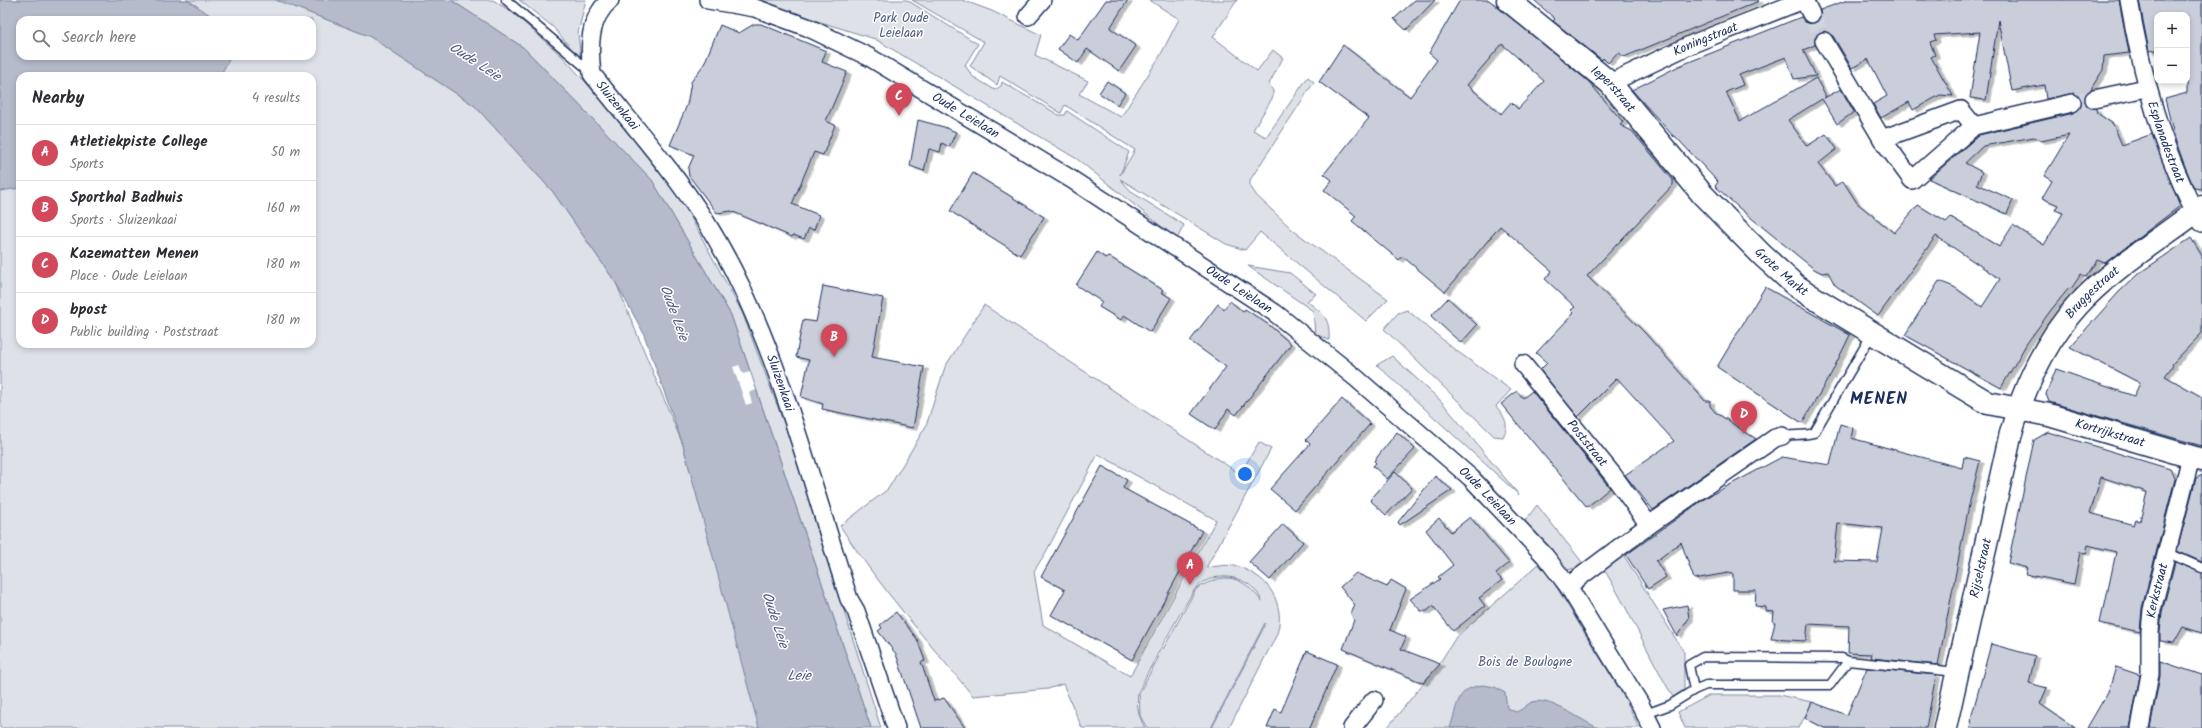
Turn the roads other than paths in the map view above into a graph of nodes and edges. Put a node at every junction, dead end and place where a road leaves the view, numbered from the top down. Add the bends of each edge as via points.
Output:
1 (506, 0) edge
2 (610, 0) edge
3 (708, 0) edge
4 (1042, 0) edge
5 (1508, 0) edge
6 (2128, 0) edge
7 (1772, 5) edge
8 (1806, 5) edge
9 (1028, 16) dead end
10 (1824, 42) tunnel mouth
11 (592, 74) junction
12 (1610, 83) junction
13 (2146, 88) junction
14 (2094, 99) tunnel mouth
15 (2072, 103) tunnel mouth
16 (1974, 126) junction
17 (1882, 139) junction
18 (1703, 195) joint
19 (2200, 214) edge
20 (1872, 334) junction
21 (1523, 364) dead end
22 (2018, 409) junction
23 (1778, 437) joint
24 (2197, 458) edge
25 (1649, 525) junction
26 (2166, 552) junction
27 (2202, 568) edge
28 (1568, 586) junction
29 (1848, 661) junction
30 (1958, 672) junction
31 (1694, 690) junction
32 (1374, 700) dead end
33 (1649, 721) edge
34 (896, 728) edge
35 (1352, 728) edge
36 (1946, 728) edge
37 (2140, 728) edge

1 - 11 lane
2 - 11 street via 601,8 594,23 589,45
3 - 28 street, Oude Leielaan via 755,8 807,27 869,57 1071,179 1275,313 1356,378 1471,478 1545,556
4 - 9 street
5 - 12 street, Ieperstraat
6 - 13 street, Esplanadestraat
7 - 8 street, Koningstraat
7 - 12 street, Koningstraat
10 - 17 street
11 - 34 street, Sluizenkaai via 706,222 753,311 789,412 849,599 856,611
12 - 18 street, Ieperstraat
13 - 14 street
13 - 19 street, Esplanadestraat via 2160,132
15 - 16 street
16 - 17 street via 1961,110
16 - 17 street via 1912,180
18 - 20 street, Grote Markt via 1795,285
19 - 22 street, Bruggestraat via 2102,282 2078,306 2054,337
20 - 22 street, Grote Markt via 1988,403
20 - 23 lane via 1814,433
21 - 25 street, Poststraat via 1613,475
22 - 24 street, Kortrijkstraat via 2050,415
22 - 30 street, Rijselstraat via 2002,466
23 - 25 street
24 - 26 street, Kerkstraat
25 - 28 street
26 - 27 lane
26 - 37 street, Kerkstraat via 2152,610 2150,674
28 - 33 street, Oude Leielaan
29 - 30 lane
29 - 31 lane via 1830,685 1706,686
29 - 31 lane via 1842,658 1703,656 1689,665
30 - 36 street, Rijselstraat
31 - 33 lane
32 - 35 street

